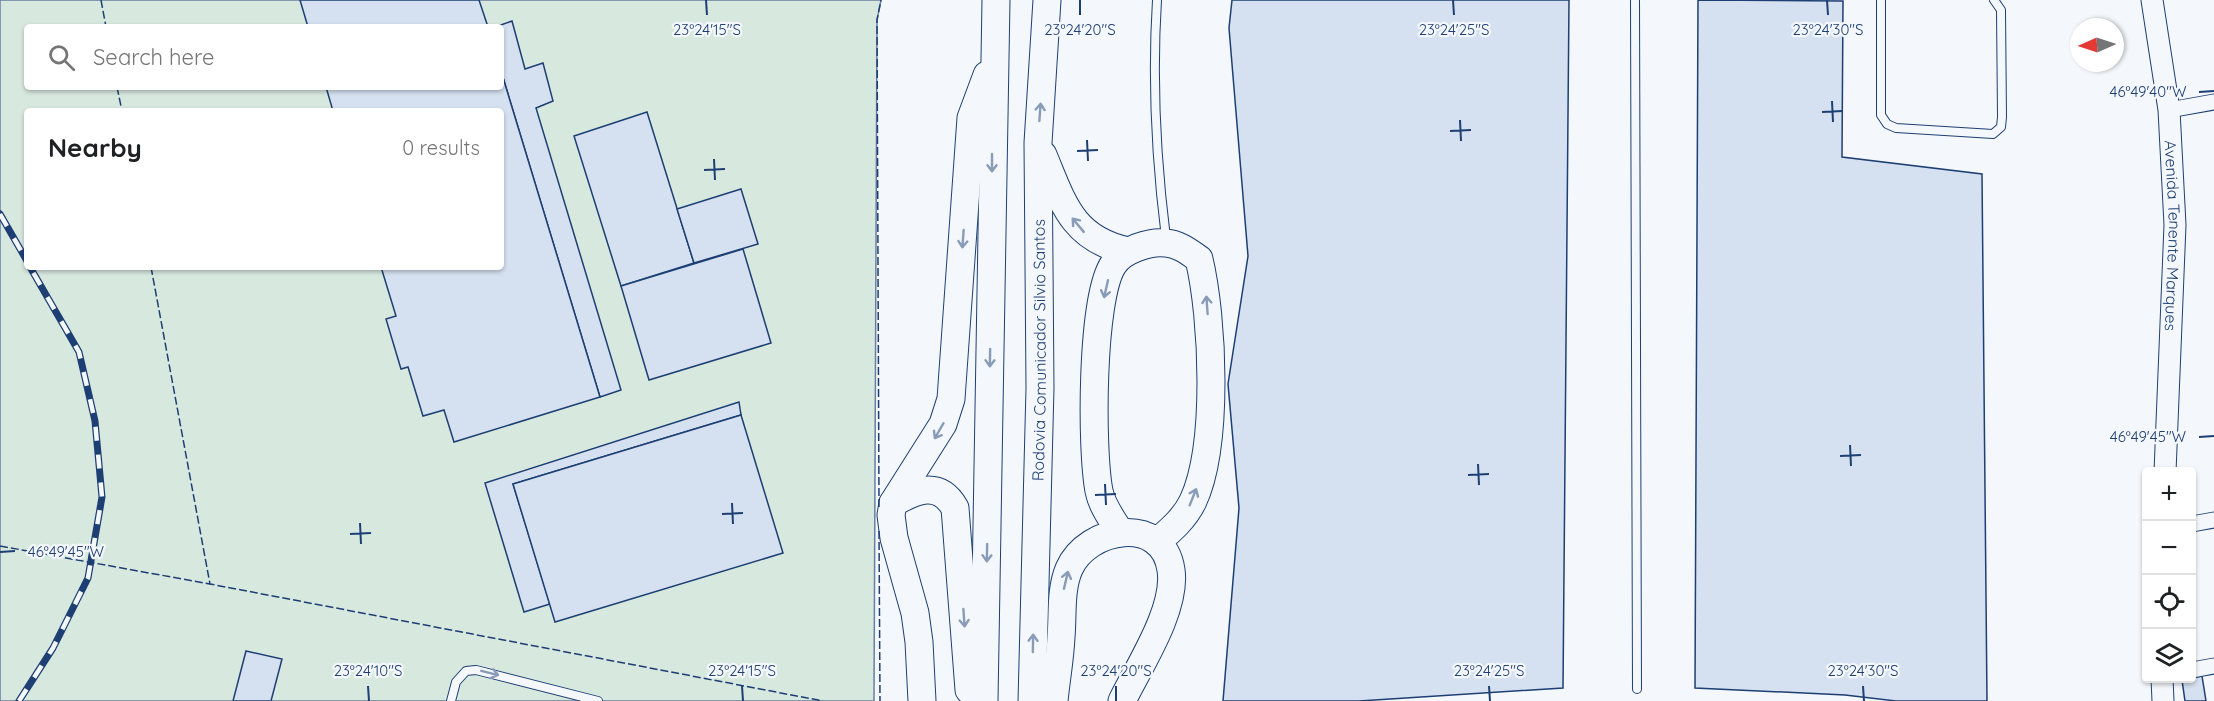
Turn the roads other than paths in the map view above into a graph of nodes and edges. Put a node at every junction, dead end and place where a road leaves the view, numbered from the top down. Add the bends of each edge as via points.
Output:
1 (996, 0) edge
2 (1047, 0) edge
3 (1157, 0) edge
4 (1635, 0) edge
5 (1881, 0) edge
6 (1994, 0) edge
7 (2152, 0) edge
8 (993, 59) junction
9 (2214, 102) edge
10 (2169, 110) junction
11 (1038, 143) junction
12 (1167, 243) junction
13 (1128, 251) junction
14 (2164, 467) edge
15 (893, 503) junction
16 (2214, 520) edge
17 (2196, 523) edge
18 (1120, 532) junction
19 (1157, 542) junction
20 (2214, 666) edge
21 (2196, 669) edge
22 (2162, 683) edge
23 (1637, 689) dead end
24 (451, 701) edge
25 (597, 701) edge
26 (922, 701) edge
27 (970, 701) edge
28 (984, 701) edge
29 (1032, 701) edge
30 (1054, 701) edge
31 (1122, 701) edge
32 (2163, 701) edge

1 - 8 highway
11 -> 2 highway, Rodovia Comunicador Silvio Santos
3 - 12 lane via 1154,49 1160,192
4 - 23 lane
5 - 6 lane via 1881,115 1887,124 1896,128 1993,134 2001,127 2002,117 2001,10
7 - 10 main road, Avenida Tenente Marques
8 -> 15 highway via 971,118 951,399 943,424
8 -> 28 highway
9 - 10 street
10 - 14 main road, Avenida Tenente Marques via 2175,225
13 -> 11 highway via 1096,241 1073,219
29 -> 11 highway, Rodovia Comunicador Silvio Santos via 1040,388
12 - 13 highway
19 -> 12 highway via 1179,522 1193,500 1203,464 1209,416 1210,347 1199,259
13 -> 18 highway via 1113,264 1105,288 1095,364 1096,473 1100,494
15 - 26 highway via 892,527 915,613
15 -> 27 highway via 913,492 930,489 940,491 955,508
16 - 17 street
18 - 19 highway via 1139,534
30 -> 18 highway via 1068,570 1081,550 1097,539
19 - 31 highway via 1166,553 1171,587 1160,625
20 - 21 street
22 - 32 main road
24 -> 25 lane via 456,681 466,671 476,670

